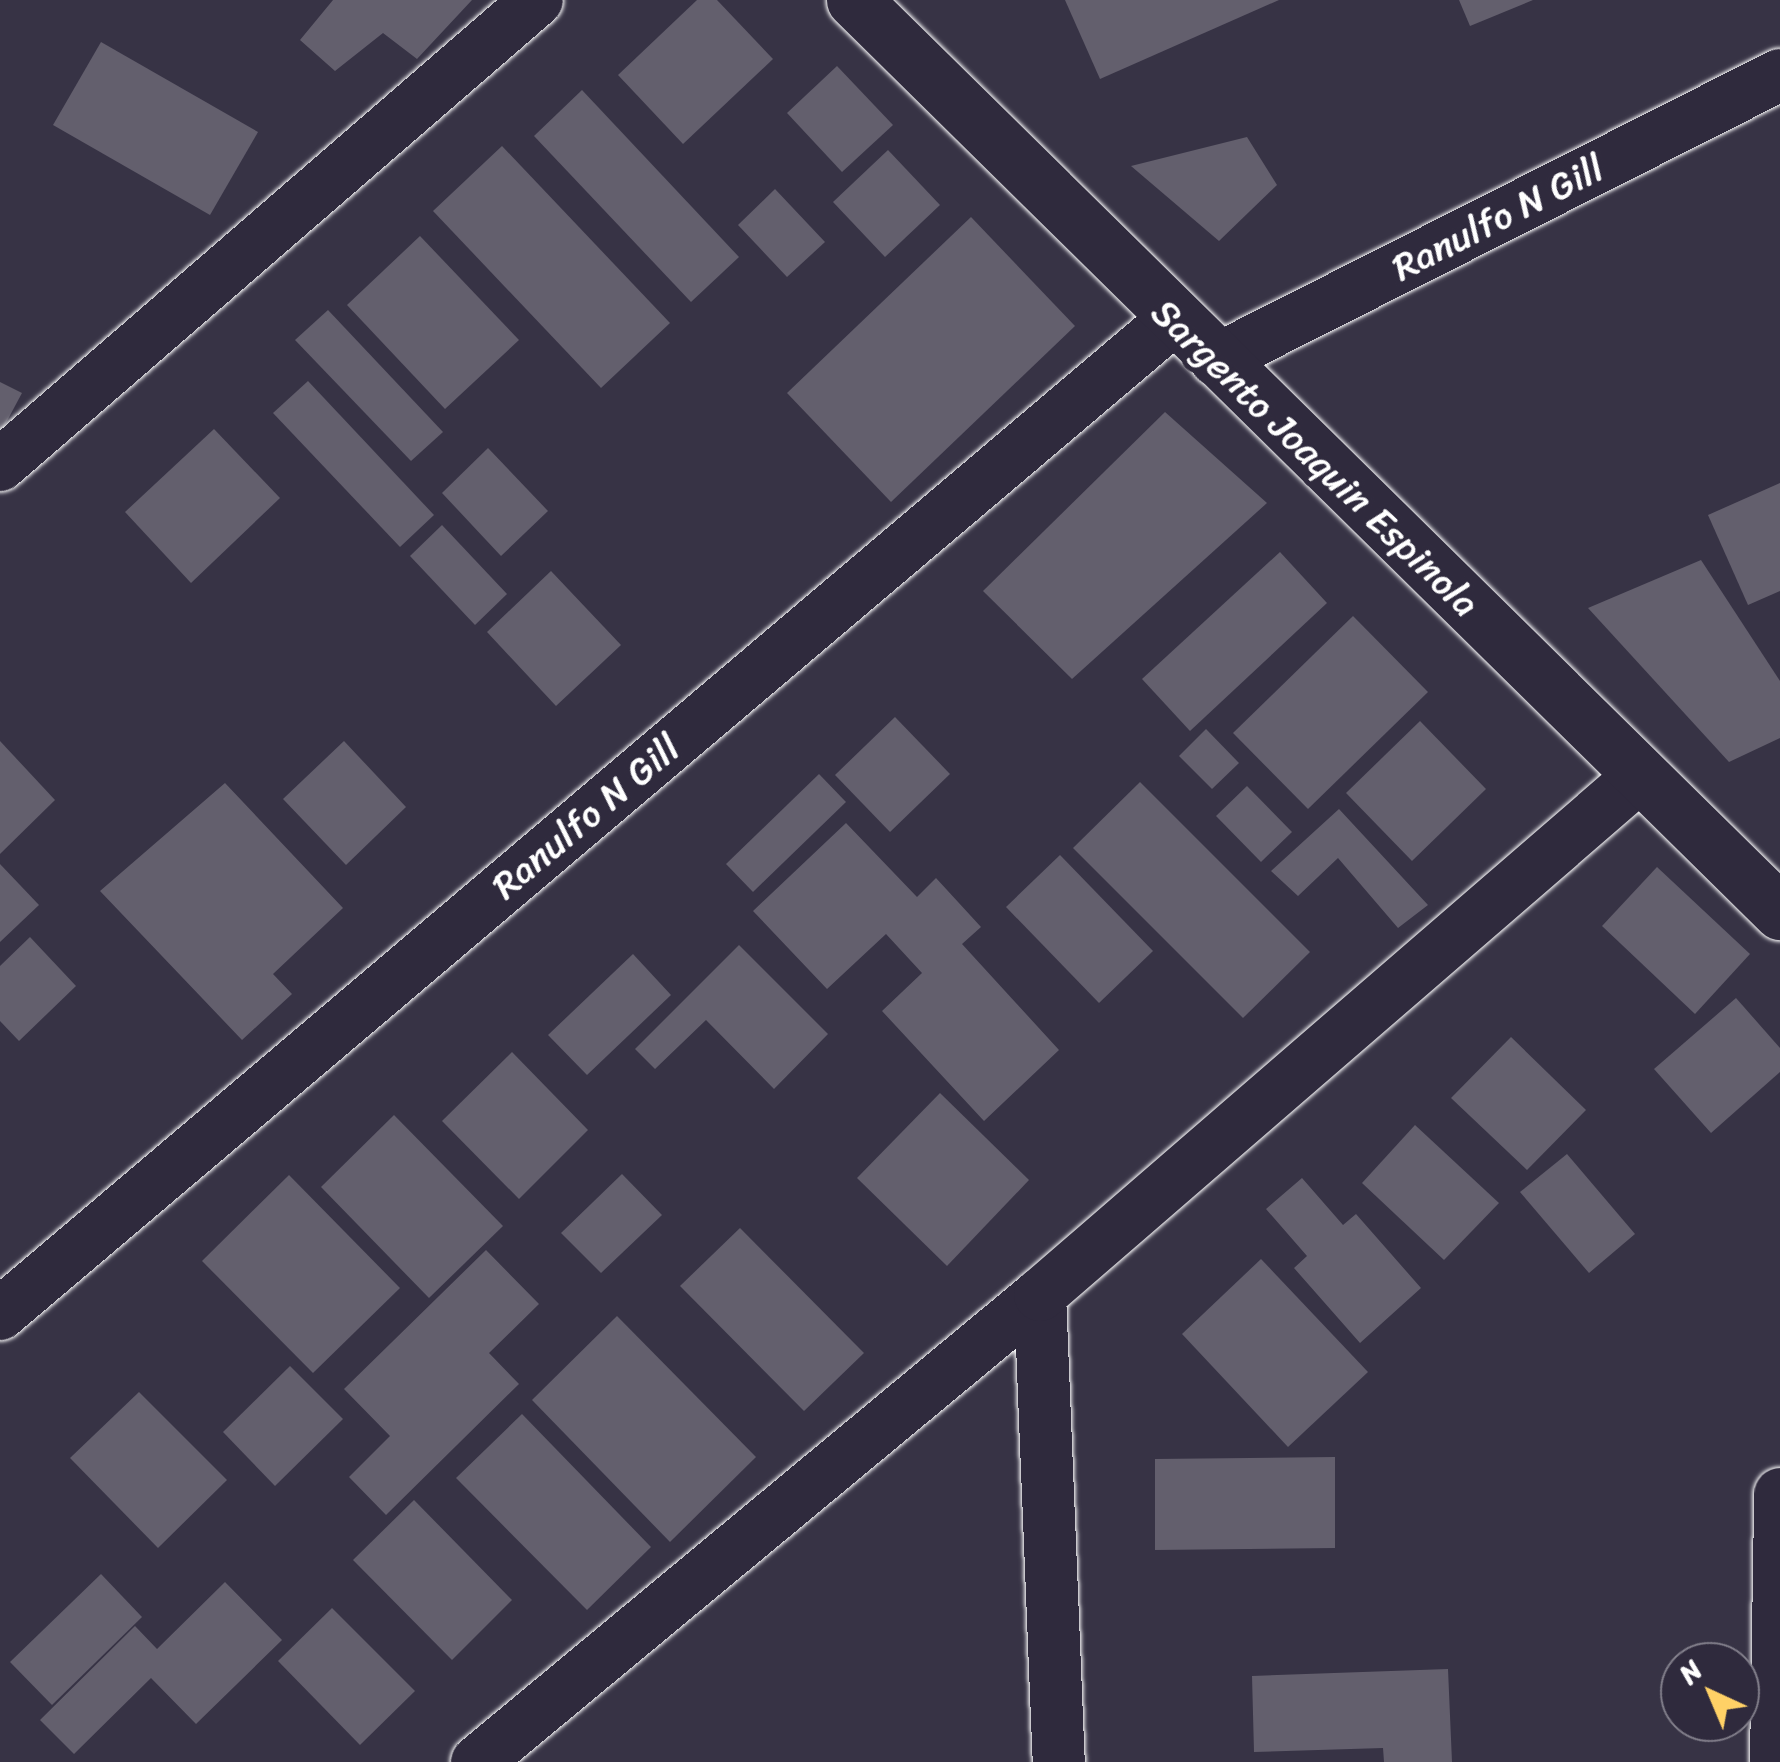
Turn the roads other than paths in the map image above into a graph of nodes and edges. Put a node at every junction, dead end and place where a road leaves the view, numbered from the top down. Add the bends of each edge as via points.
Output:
1 (537, 0) edge
2 (854, 0) edge
3 (1780, 75) edge
4 (1173, 320) junction
5 (1216, 360) junction
6 (0, 464) edge
7 (1640, 776) junction
8 (1780, 912) edge
9 (1040, 1295) junction
10 (0, 1314) edge
11 (1780, 1494) edge
12 (477, 1762) edge
13 (1059, 1762) edge
14 (1776, 1762) edge

1 - 6 street
2 - 4 street, Sargento Joaquin Espinola
3 - 5 street, Ranulfo N Gill
4 - 5 street, Sargento Joaquin Espinola
4 - 10 street, Ranulfo N Gill
5 - 7 street, Sargento Joaquin Espinola
7 - 8 street, Sargento Joaquin Espinola
7 - 9 street
9 - 12 street
9 - 13 street
11 - 14 street

